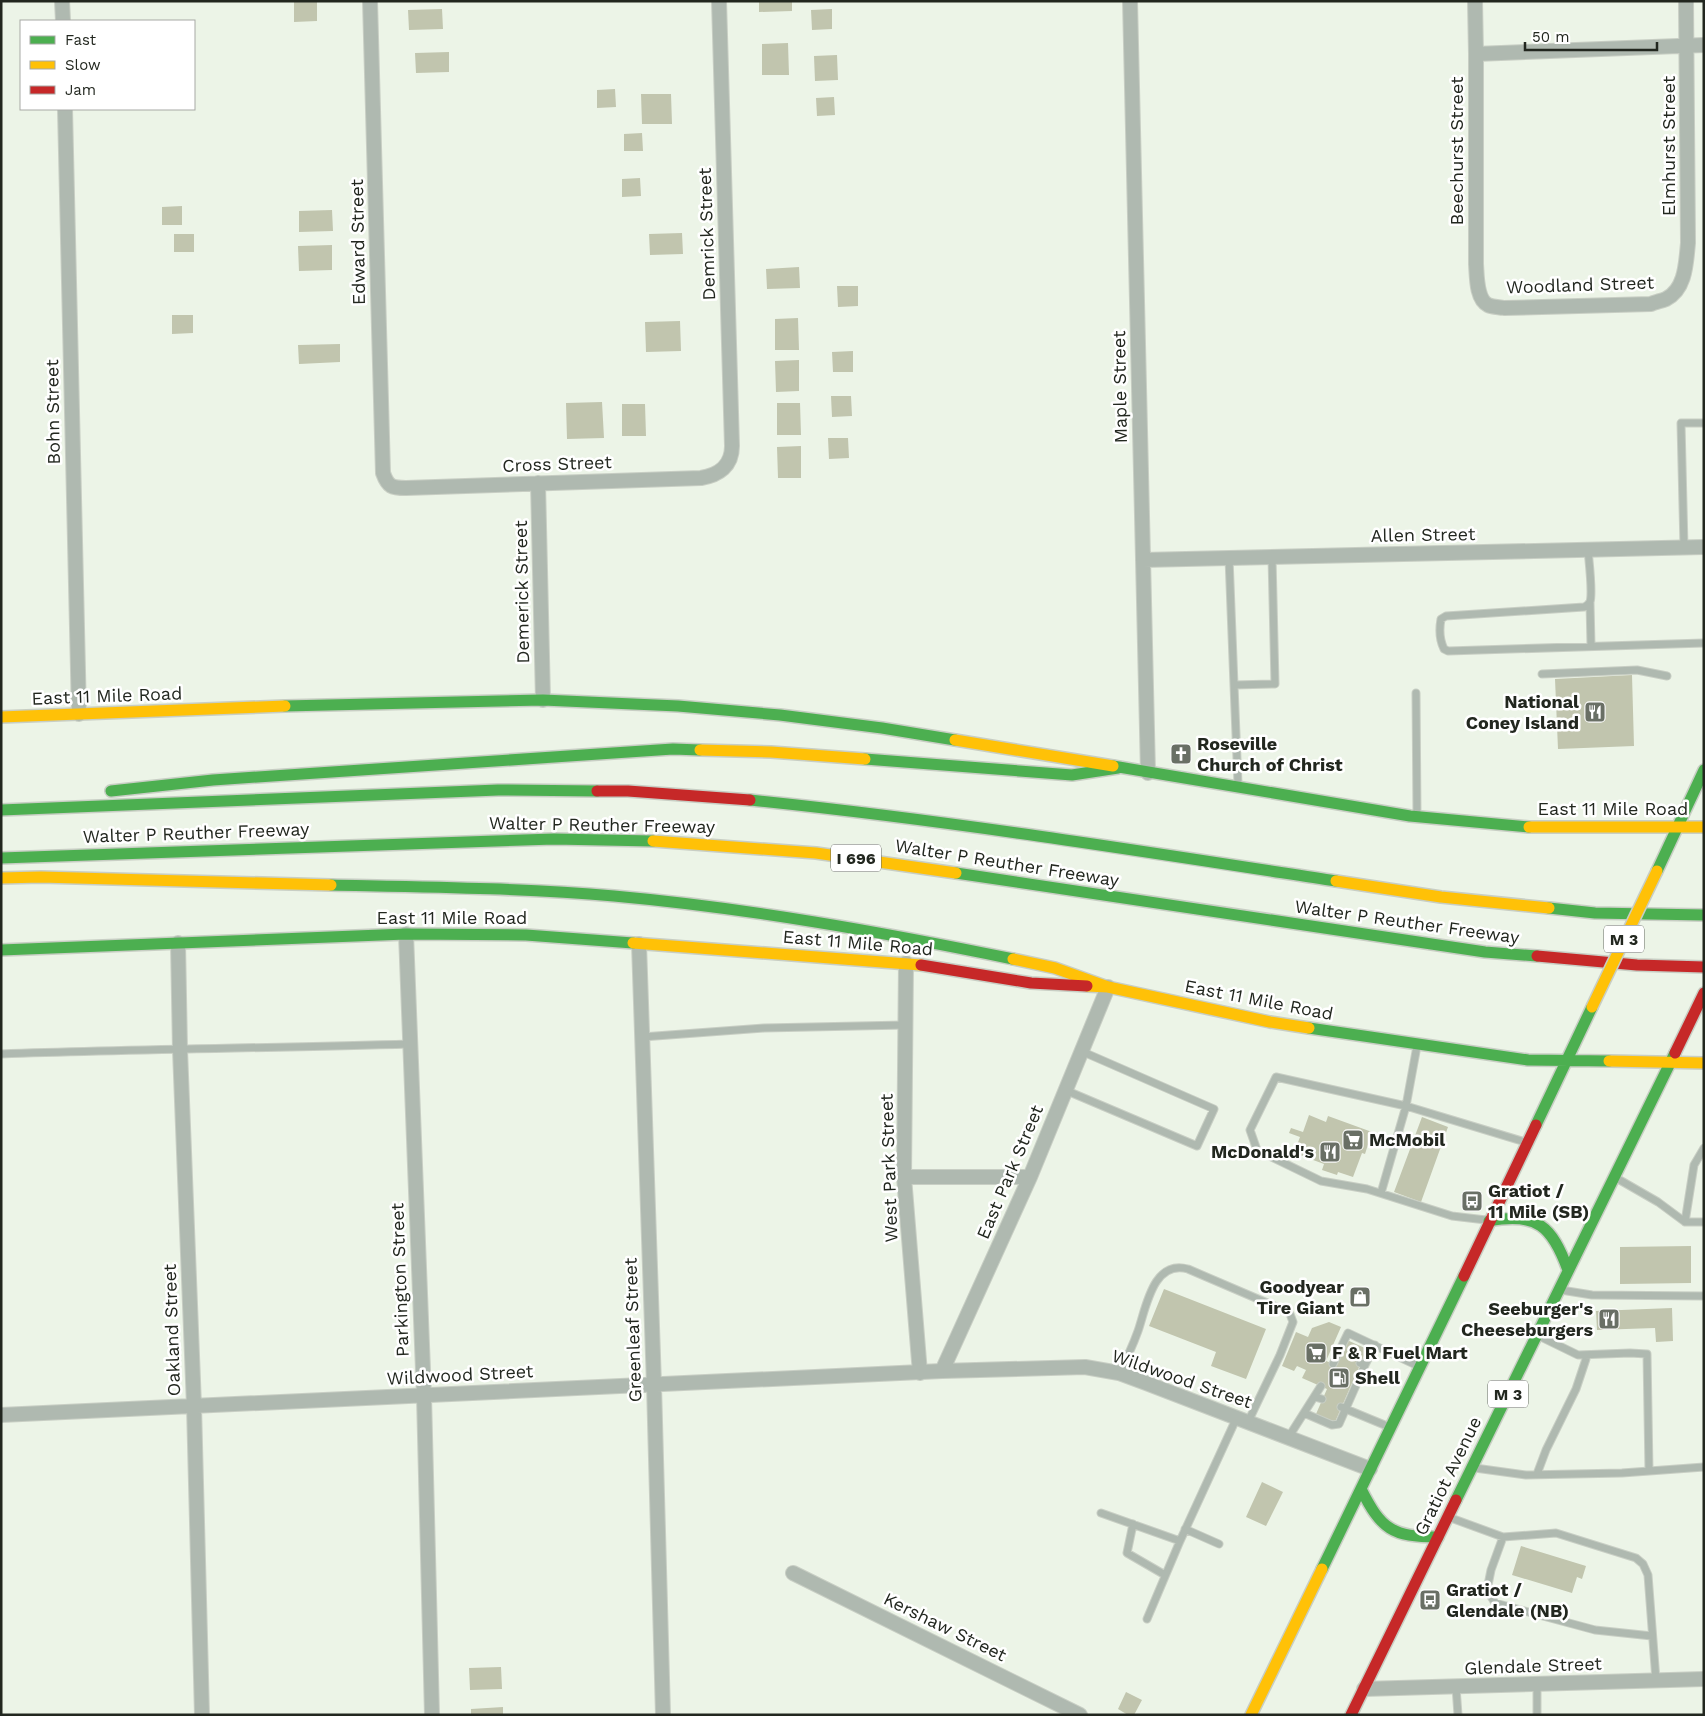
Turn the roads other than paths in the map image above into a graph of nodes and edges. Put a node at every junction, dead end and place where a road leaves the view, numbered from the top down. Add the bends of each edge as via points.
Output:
1 (62, 1) edge
2 (370, 1) edge
3 (720, 1) edge
4 (1130, 1) edge
5 (1475, 1) edge
6 (1686, 1) edge
7 (63, 20) edge
8 (1687, 46) junction
9 (1704, 46) edge
10 (1476, 54) junction
11 (65, 110) edge
12 (1678, 290) joint
13 (1482, 300) joint
14 (1704, 423) edge
15 (727, 465) joint
16 (386, 482) joint
17 (538, 484) junction
18 (1684, 547) junction
19 (1704, 547) edge
20 (1588, 550) junction
21 (1272, 557) junction
22 (1229, 558) junction
23 (1143, 560) junction
24 (1590, 603) junction
25 (1704, 643) edge
26 (1591, 645) junction
27 (1542, 674) dead end
28 (1667, 676) dead end
29 (1234, 685) junction
30 (1416, 693) dead end
31 (543, 700) junction
32 (79, 714) junction
33 (1, 717) edge
34 (1118, 768) junction
35 (1704, 770) edge
36 (1148, 772) junction
37 (1238, 788) junction
38 (22, 808) junction
39 (1, 810) edge
40 (1417, 817) junction
41 (1704, 827) edge
42 (1676, 828) junction
43 (1, 858) edge
44 (1, 878) edge
45 (1704, 916) edge
46 (406, 934) junction
47 (178, 943) junction
48 (639, 944) junction
49 (1, 950) edge
50 (906, 962) junction
51 (1704, 967) edge
52 (1108, 988) junction
53 (1704, 993) edge
54 (905, 1024) junction
55 (642, 1038) junction
56 (410, 1044) junction
57 (1417, 1044) junction
58 (180, 1050) junction
59 (1082, 1051) junction
60 (1, 1054) edge
61 (1566, 1062) junction
62 (1670, 1063) junction
63 (1704, 1063) edge
64 (1065, 1090) junction
65 (1406, 1106) junction
66 (1527, 1143) junction
67 (1704, 1148) edge
68 (904, 1177) junction
69 (1030, 1177) junction
70 (1613, 1177) junction
71 (1381, 1193) junction
72 (1489, 1221) junction
73 (1685, 1222) junction
74 (1704, 1222) edge
75 (1568, 1270) junction
76 (1558, 1290) junction
77 (1704, 1296) edge
78 (1536, 1335) junction
79 (1375, 1345) junction
80 (1587, 1356) junction
81 (1333, 1364) dead end
82 (1419, 1366) junction
83 (942, 1371) junction
84 (920, 1373) junction
85 (1119, 1373) junction
86 (654, 1385) junction
87 (1321, 1386) dead end
88 (424, 1396) junction
89 (194, 1406) junction
90 (1344, 1408) junction
91 (1304, 1413) junction
92 (1, 1415) edge
93 (1242, 1419) junction
94 (1390, 1427) junction
95 (1288, 1438) junction
96 (1704, 1467) edge
97 (1472, 1468) junction
98 (1370, 1470) junction
99 (1648, 1471) junction
100 (1537, 1474) junction
101 (1361, 1489) junction
102 (1101, 1513) dead end
103 (1448, 1517) junction
104 (1133, 1524) junction
105 (1185, 1529) junction
106 (1438, 1537) junction
107 (1503, 1537) junction
108 (1180, 1541) junction
109 (1219, 1544) dead end
110 (793, 1573) dead end
111 (1165, 1575) junction
112 (1147, 1619) dead end
113 (1652, 1636) junction
114 (1704, 1679) edge
115 (1656, 1680) junction
116 (1537, 1684) junction
117 (1456, 1687) junction
118 (1364, 1689) junction
119 (202, 1715) edge
120 (432, 1715) edge
121 (663, 1715) edge
122 (1080, 1715) edge
123 (1251, 1715) edge
124 (1351, 1715) edge
125 (1458, 1715) edge
126 (1537, 1715) edge

1 - 7 street
2 - 16 street, Edward Street via 382,462
3 - 15 street, Demrick Street via 732,446
4 - 23 street, Maple Street
5 - 10 street, Beechurst Street
6 - 8 street, Elmhurst Street
8 - 9 street
8 - 10 street
8 - 12 street, Elmhurst Street via 1688,243
10 - 13 street, Beechurst Street via 1476,264
11 - 32 street, Bohn Street
12 - 13 street, Woodland Street via 1666,299 1650,304 1504,308
14 - 18 lane via 1681,424
15 - 17 street, Cross Street via 712,476 701,478
16 - 17 street, Cross Street via 394,488
17 - 31 street, Demerick Street
18 - 19 street, Allen Street
18 - 20 street, Allen Street
20 - 21 street, Allen Street
20 - 24 lane
21 - 22 street, Allen Street
21 - 29 lane via 1275,684
22 - 23 street, Allen Street
22 - 29 lane
23 - 36 street, Maple Street
24 - 26 lane
24 - 26 lane via 1584,607 1446,616 1441,619 1439,629 1443,646 1448,650
25 - 26 lane
27 - 28 lane via 1638,670
29 - 37 lane
30 - 40 lane
31 - 32 main road, East 11 Mile Road
31 - 34 main road, East 11 Mile Road via 678,706 780,715 882,728
32 - 33 main road, East 11 Mile Road
34 - 36 main road, East 11 Mile Road
34 - 38 main road via 1072,775 771,752 673,749 223,779 131,788
35 - 42 main road, M 3
36 - 37 main road, East 11 Mile Road
37 - 40 main road, East 11 Mile Road
38 - 39 main road, Walter P Reuther Freeway
38 - 45 main road, Walter P Reuther Freeway via 498,790 628,791 850,810 1440,897 1587,912
40 - 42 main road, East 11 Mile Road via 1547,828
41 - 42 main road, East 11 Mile Road
42 - 61 main road, M 3, bridge
43 - 51 main road, Walter P Reuther Freeway / I 696 via 492,840 686,842 816,853 1485,952
44 - 52 main road via 455,888 613,896 774,916 983,953 1055,968
46 - 47 main road, East 11 Mile Road
46 - 48 main road, East 11 Mile Road via 526,935
46 - 56 street, Parkington Street
47 - 49 main road, East 11 Mile Road
47 - 58 street, Oakland Street
48 - 50 main road, East 11 Mile Road
48 - 55 street, Greenleaf Street
50 - 52 main road, East 11 Mile Road via 1030,983
50 - 54 street, West Park Street
52 - 57 main road, East 11 Mile Road via 1270,1022
52 - 59 street, East Park Street
53 - 62 main road, M 3
54 - 55 lane via 764,1028
54 - 68 street, West Park Street
55 - 86 street, Greenleaf Street
56 - 58 lane
56 - 88 street, Parkington Street
57 - 61 main road, East 11 Mile Road via 1528,1060
57 - 65 lane
58 - 60 lane
58 - 89 street, Oakland Street
59 - 64 street, East Park Street
59 - 64 lane via 1214,1109 1197,1146
61 - 62 main road, East 11 Mile Road
61 - 66 main road, M 3
62 - 63 main road, East 11 Mile Road
62 - 70 main road, Gratiot Avenue / M 3
64 - 69 street, East Park Street
65 - 66 lane
65 - 71 lane
65 - 71 lane via 1276,1077 1250,1130 1258,1150 1321,1181
66 - 72 main road, M 3
67 - 73 lane via 1694,1164
68 - 69 street
68 - 84 street, West Park Street
69 - 83 street, East Park Street
70 - 73 lane via 1658,1202
70 - 75 main road, Gratiot Avenue / M 3
71 - 72 lane via 1452,1216
72 - 75 main road via 1515,1217 1542,1226 1561,1249
72 - 82 main road, M 3
73 - 74 lane
75 - 76 main road, Gratiot Avenue / M 3
76 - 77 lane via 1592,1295
76 - 78 main road, Gratiot Avenue / M 3
78 - 80 lane via 1578,1355
78 - 97 main road, Gratiot Avenue / M 3
79 - 81 lane via 1348,1333
79 - 82 lane
79 - 90 lane
80 - 99 lane via 1647,1354
80 - 100 lane via 1576,1389
82 - 94 main road, M 3
83 - 84 street, Wildwood Street
83 - 85 street, Wildwood Street via 1085,1367
84 - 86 street, Wildwood Street
85 - 93 street, Wildwood Street
85 - 93 lane via 1154,1285 1166,1272 1188,1269 1286,1311 1293,1322 1280,1355
86 - 88 street, Wildwood Street
86 - 121 street, Greenleaf Street
87 - 91 lane via 1318,1398
88 - 89 street, Wildwood Street
88 - 120 street, Parkington Street
89 - 92 street, Wildwood Street
89 - 119 street, Oakland Street
90 - 91 lane via 1339,1424 1332,1425
90 - 94 lane
91 - 95 lane
93 - 95 street, Wildwood Street
93 - 105 lane
94 - 98 main road, M 3
95 - 98 street, Wildwood Street
96 - 99 lane
97 - 100 lane
97 - 103 main road, Gratiot Avenue / M 3
98 - 101 main road, M 3
99 - 100 lane
101 - 106 main road via 1379,1521 1392,1532 1421,1538
101 - 123 main road, M 3
102 - 104 lane
103 - 106 main road, Gratiot Avenue / M 3
103 - 107 lane
104 - 108 lane
104 - 111 lane via 1127,1553
105 - 108 lane
105 - 109 lane
106 - 118 main road, Gratiot Avenue / M 3
107 - 113 lane via 1556,1533 1636,1558 1648,1575
107 - 113 lane via 1487,1590 1495,1603 1595,1630
108 - 111 lane
110 - 122 street, Kershaw Street
111 - 112 lane
113 - 115 lane
114 - 115 street, Glendale Street
115 - 116 street, Glendale Street
116 - 117 street, Glendale Street
116 - 126 lane
117 - 118 street, Glendale Street
117 - 125 lane
118 - 124 main road, Gratiot Avenue / M 3

